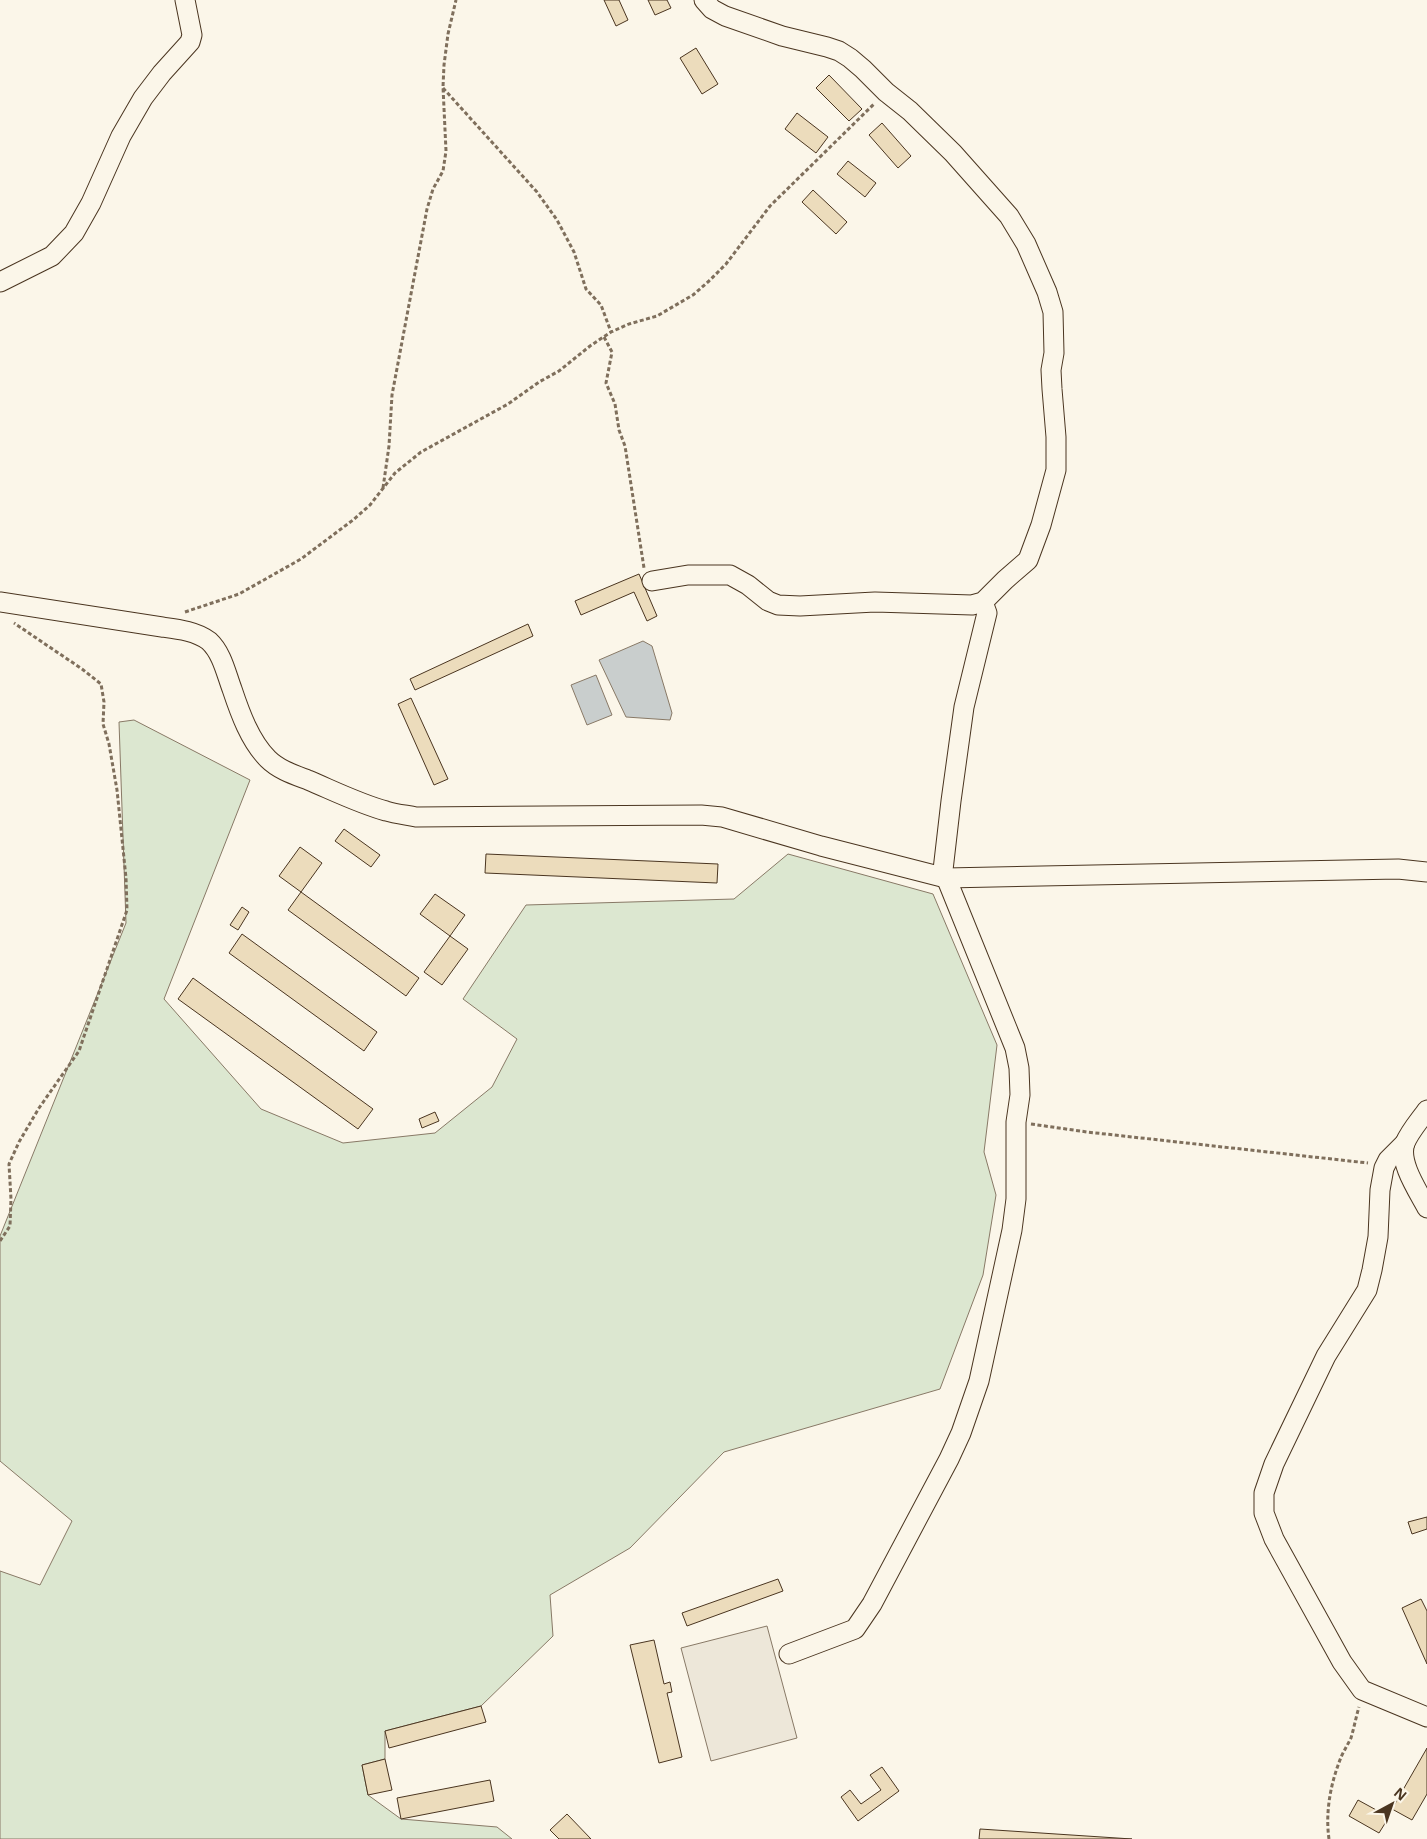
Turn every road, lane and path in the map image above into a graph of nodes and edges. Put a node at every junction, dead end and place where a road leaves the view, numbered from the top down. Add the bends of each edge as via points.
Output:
1 (185, 0) edge
2 (462, 0) edge
3 (704, 0) edge
4 (456, 2) edge
5 (443, 87) junction
6 (886, 92) junction
7 (0, 282) edge
8 (611, 332) junction
9 (604, 337) junction
10 (383, 488) junction
11 (652, 581) joint
12 (983, 602) junction
13 (4, 603) edge
14 (176, 615) dead end
15 (1427, 872) edge
16 (946, 878) junction
17 (1427, 1110) edge
18 (1016, 1122) junction
19 (1405, 1143) junction
20 (1388, 1160) junction
21 (1427, 1208) edge
22 (0, 1241) edge
23 (789, 1654) dead end
24 (1362, 1690) junction
25 (1427, 1717) edge
26 (1329, 1839) edge

1 - 7 street via 192,35 190,42 143,98 74,233 52,256
2 - 4 path
3 - 6 street via 725,16 839,51
4 - 5 path via 448,34
5 - 8 path via 537,192 557,220 574,252 586,288 602,306
5 - 10 path via 446,151 443,171 427,209 401,340
6 - 8 path via 770,206 709,282 666,312
6 - 12 street via 931,130 1009,216 1023,239 1053,312 1051,370 1056,470 1028,560
8 - 9 path
9 - 10 path via 508,404 421,452
9 - 11 path via 612,352 606,383 615,404 625,446 642,566
10 - 14 path via 354,520 302,559 239,594
11 - 12 street via 688,575 730,575 768,601 784,606 875,602 972,606
12 - 16 street via 987,613 963,716 946,840 943,870
13 - 16 street via 187,631 208,640 224,665 253,739 270,761 386,812 438,818 722,817
13 - 22 path via 11,620 101,684 103,724 117,790 127,910 78,1052 39,1108 9,1164 10,1226
15 - 16 street via 1398,869
16 - 18 street via 1014,1048 1020,1095
17 - 19 street
18 - 20 path via 1366,1164
18 - 23 street via 1016,1200 1012,1230 979,1381 961,1433 872,1604 855,1629
19 - 20 street
19 - 21 street via 1405,1161
20 - 24 street via 1380,1190 1378,1237 1366,1290 1326,1356 1274,1464 1264,1493 1264,1514 1274,1539 1342,1662
24 - 25 street
24 - 26 path via 1351,1737 1334,1777 1329,1801

